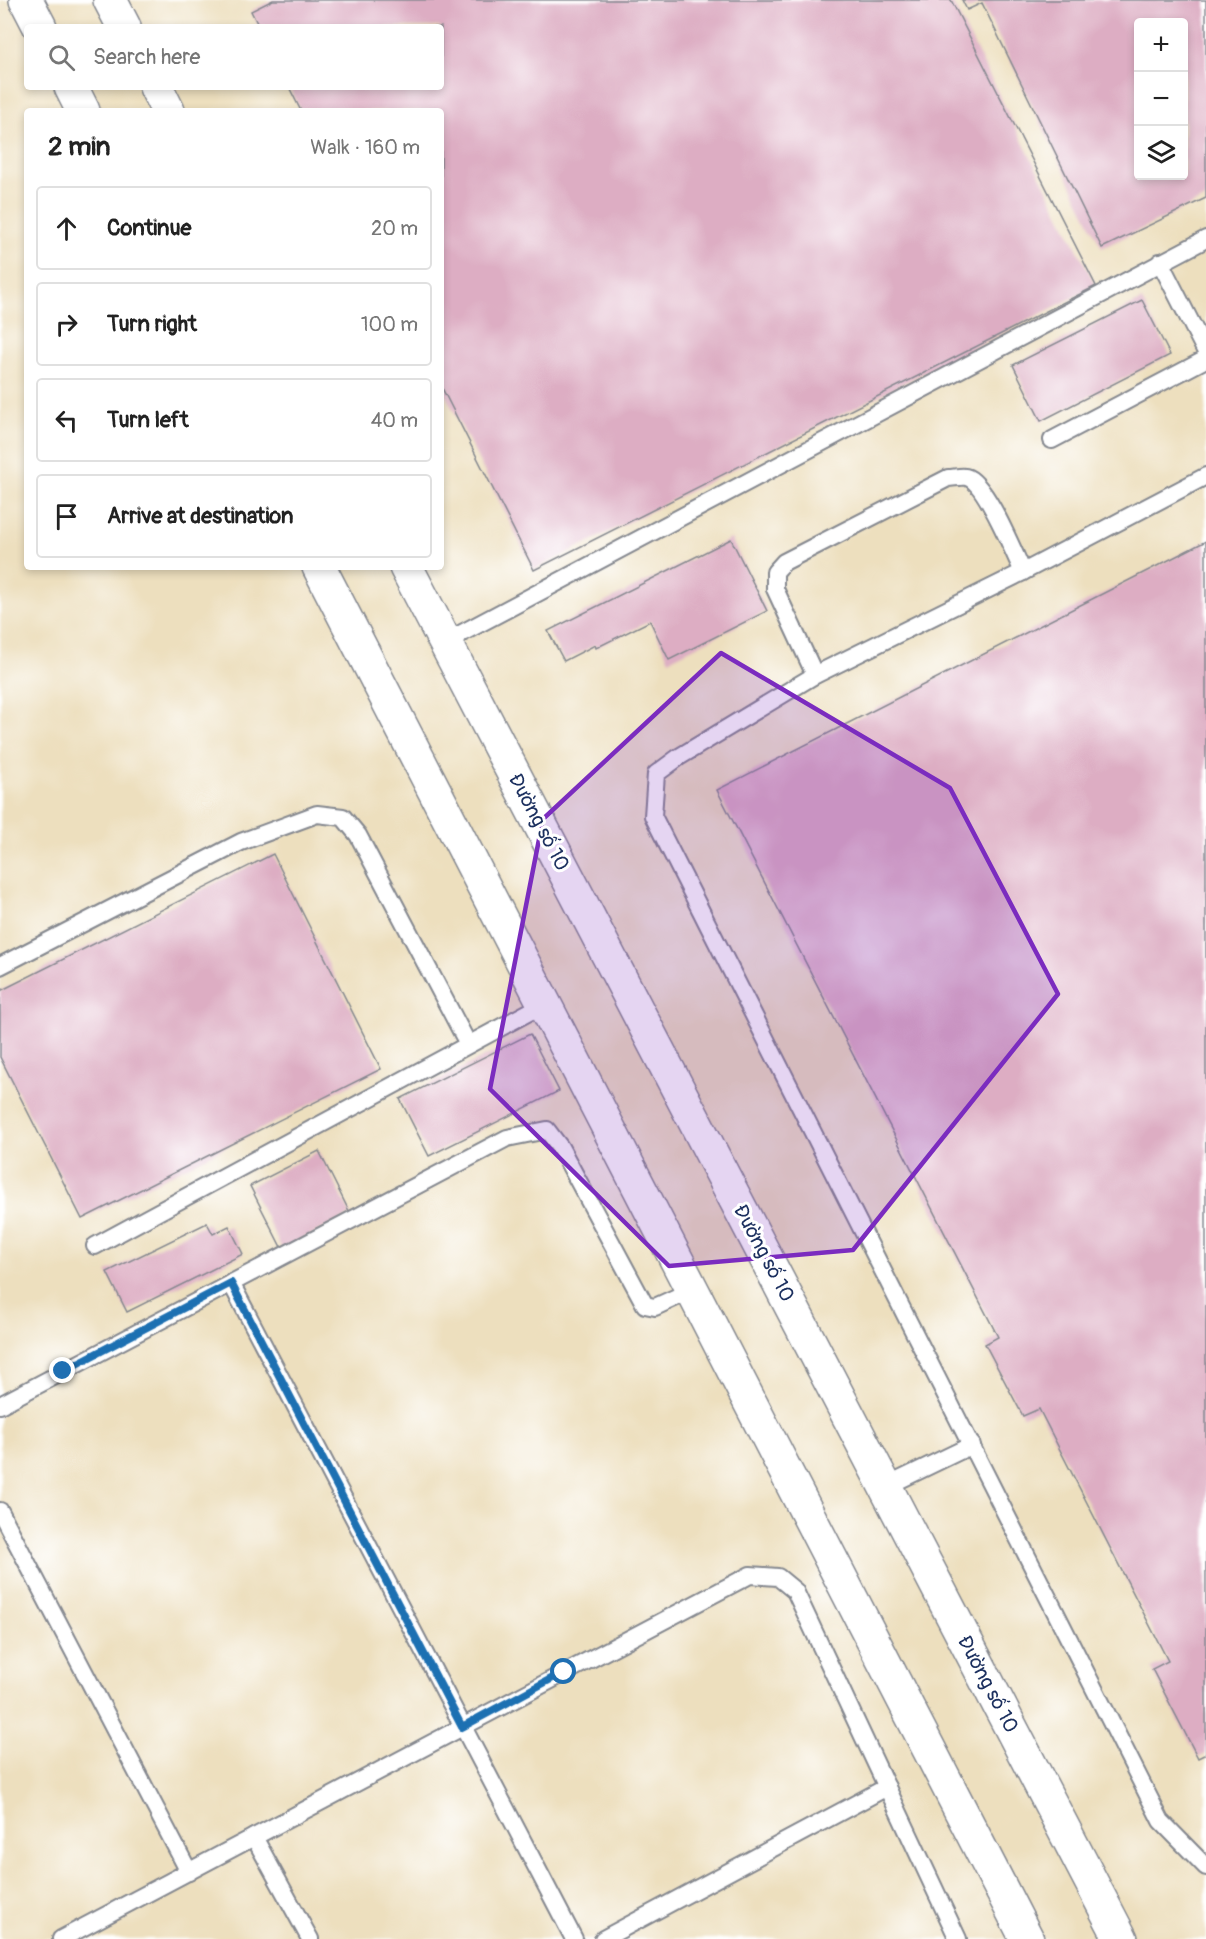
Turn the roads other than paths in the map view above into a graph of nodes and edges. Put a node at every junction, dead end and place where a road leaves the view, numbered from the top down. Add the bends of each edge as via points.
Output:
1 (26, 0) edge
2 (110, 0) edge
3 (38, 24) edge
4 (122, 24) edge
5 (72, 90) edge
6 (158, 90) edge
7 (82, 108) edge
8 (166, 108) edge
9 (1206, 239) edge
10 (1160, 262) junction
11 (1206, 352) edge
12 (1206, 359) edge
13 (1052, 440) dead end
14 (1206, 476) edge
15 (321, 570) edge
16 (408, 570) edge
17 (1023, 572) junction
18 (445, 642) junction
19 (815, 675) junction
20 (0, 966) edge
21 (544, 1004) junction
22 (468, 1044) junction
23 (95, 1246) dead end
24 (231, 1283) junction
25 (692, 1290) junction
26 (0, 1405) edge
27 (972, 1446) junction
28 (885, 1487) junction
29 (0, 1511) edge
30 (462, 1727) junction
31 (887, 1787) junction
32 (254, 1837) junction
33 (1206, 1867) edge
34 (189, 1872) junction
35 (61, 1939) edge
36 (310, 1939) edge
37 (574, 1939) edge
38 (603, 1939) edge
39 (958, 1939) edge
40 (1027, 1939) edge
41 (1121, 1939) edge

1 - 3 street
2 - 4 street
5 - 7 street
6 - 8 street
9 - 10 lane
10 - 11 lane
10 - 18 lane
12 - 13 lane
14 - 17 lane
15 - 21 street
16 - 18 street, Đường số 10
17 - 19 lane
17 - 19 lane via 986,495 966,477 948,478 784,562 775,572 775,589
18 - 28 street, Đường số 10
19 - 27 lane via 656,774 653,816
20 - 22 lane via 242,842 317,814 344,817 358,835
21 - 22 lane
21 - 25 street
22 - 23 lane
24 - 25 lane via 507,1138 547,1130 560,1147 645,1305 655,1307
24 - 26 lane
24 - 30 lane
25 - 40 street
27 - 28 lane
27 - 33 lane via 1161,1821
28 - 41 street, Đường số 10
29 - 34 lane
30 - 31 lane via 750,1575 778,1576 795,1591
30 - 32 lane
30 - 37 lane
31 - 38 lane
31 - 39 lane
32 - 34 lane
32 - 36 lane
34 - 35 lane

